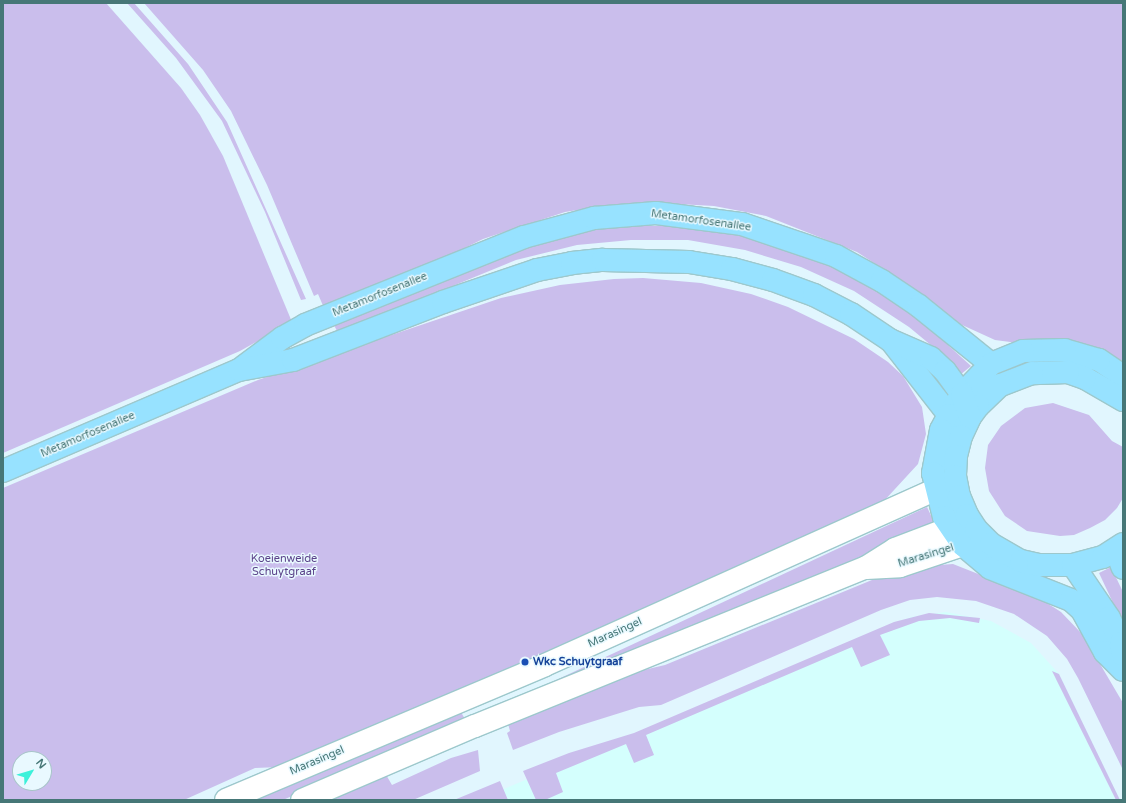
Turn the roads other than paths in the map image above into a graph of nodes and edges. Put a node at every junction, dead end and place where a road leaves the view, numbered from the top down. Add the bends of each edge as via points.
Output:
1 (890, 340) junction
2 (991, 364) junction
3 (239, 370) junction
4 (1123, 376) edge
5 (962, 394) junction
6 (1123, 400) edge
7 (959, 416) junction
8 (3, 471) edge
9 (935, 490) junction
10 (950, 528) junction
11 (976, 529) junction
12 (963, 545) junction
13 (1121, 554) edge
14 (1072, 565) junction
15 (865, 568) junction
16 (1123, 655) edge
17 (1123, 670) edge
18 (226, 800) edge
19 (302, 800) edge

1 - 3 main road, Metamorfosenallee via 851,314 814,295 773,280 732,269 688,262 603,260 572,262 537,270 443,302 293,360
1 - 5 main road, Metamorfosenallee via 931,358 945,371
1 - 7 main road, Metamorfosenallee via 942,404
2 - 3 main road, Metamorfosenallee via 919,306 882,281 836,256 742,224 644,213 594,218 524,237 305,325 282,338
2 - 4 main road via 1023,351 1066,350 1099,360
2 - 5 main road
3 - 8 main road, Metamorfosenallee
5 - 7 main road
6 - 7 main road via 1085,378 1068,372 1032,373 1000,385 978,406
7 - 9 main road via 935,452
7 - 11 main road via 955,476 962,502
9 - 10 main road
9 - 18 street, Marasingel via 545,665
10 - 11 main road
10 - 12 main road
10 - 15 street, Marasingel via 895,549
11 - 14 main road via 991,544 1021,561 1038,566
12 - 15 street, Marasingel via 900,566
12 - 17 main road via 990,568 1060,594 1082,610 1105,652
13 - 14 main road
14 - 16 main road via 1109,618 1121,643
15 - 19 street, Marasingel via 475,726

